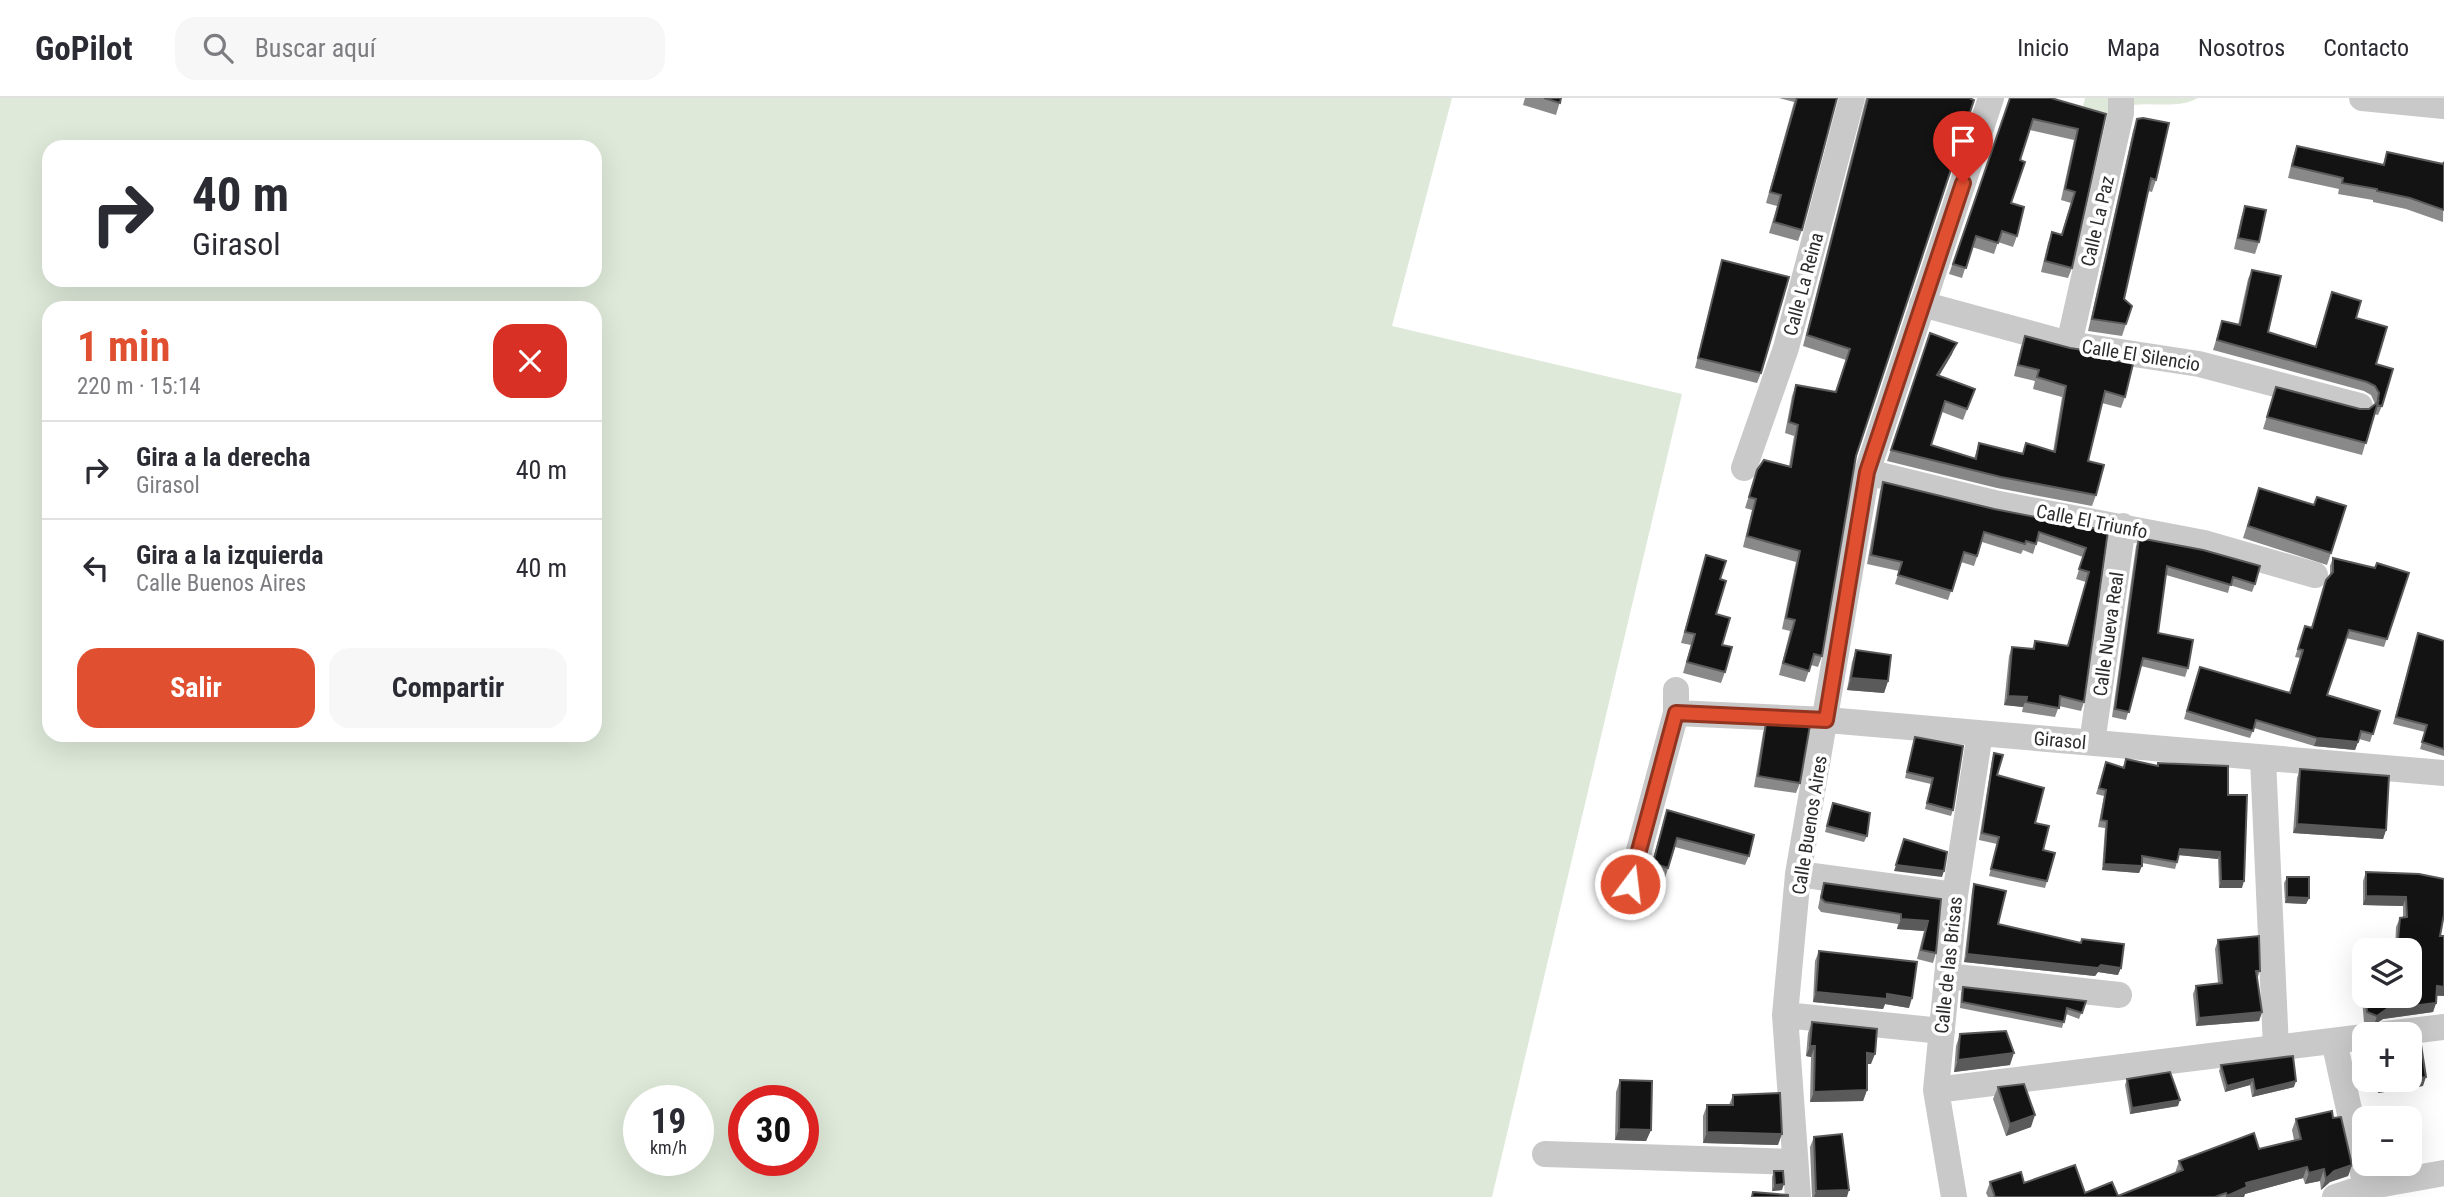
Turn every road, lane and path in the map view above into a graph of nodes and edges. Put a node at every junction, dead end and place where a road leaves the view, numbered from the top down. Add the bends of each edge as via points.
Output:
1 (1852, 98) edge
2 (1991, 98) edge
3 (2121, 98) edge
4 (2362, 98) edge
5 (2444, 106) edge
6 (1922, 304) junction
7 (2069, 344) junction
8 (2360, 406) edge
9 (1744, 468) dead end
10 (1867, 472) junction
11 (2123, 526) junction
12 (2315, 575) dead end
13 (1826, 720) junction
14 (1980, 733) junction
15 (2092, 743) junction
16 (2263, 759) junction
17 (2444, 773) edge
18 (1798, 874) junction
19 (1630, 884) dead end
20 (1955, 895) junction
21 (1947, 976) junction
22 (2119, 995) dead end
23 (1785, 1015) junction
24 (2444, 1027) edge
25 (2422, 1030) edge
26 (1941, 1031) junction
27 (2352, 1039) edge
28 (2334, 1041) junction
29 (2276, 1048) junction
30 (1936, 1090) junction
31 (1545, 1154) dead end
32 (1796, 1162) junction
33 (2444, 1172) edge
34 (2366, 1187) junction
35 (1798, 1197) edge
36 (1954, 1197) edge
37 (2334, 1197) edge

1 - 9 street, Calle La Reina via 1786,348
2 - 6 street, Calle Buenos Aires
3 - 7 street, Calle La Paz
4 - 5 street
6 - 7 street, Calle El Silencio
6 - 10 street, Calle Buenos Aires
7 - 8 street, Calle El Silencio via 2199,364
10 - 11 street, Calle El Triunfo via 1994,503
10 - 13 street, Calle Buenos Aires
11 - 12 street, Calle El Triunfo via 2204,543
11 - 15 street, Calle Nueva Real
13 - 14 street, Girasol
13 - 18 street, Calle Buenos Aires
13 - 19 street, Girasol via 1676,701
14 - 15 street, Girasol
14 - 20 street, Calle de las Brisas
15 - 16 street, Girasol
16 - 17 street, Girasol
16 - 29 street
18 - 20 street
18 - 23 street, Calle Buenos Aires
20 - 21 street, Calle de las Brisas
21 - 22 street
21 - 26 street, Calle de las Brisas
23 - 26 street
23 - 32 street, Calle Buenos Aires
24 - 25 street
26 - 30 street, Calle de las Brisas
27 - 28 street
28 - 29 street
28 - 34 street
29 - 30 street
30 - 36 street, Calle de las Brisas
31 - 32 street
32 - 35 street, Calle Buenos Aires
33 - 34 street
34 - 37 street

